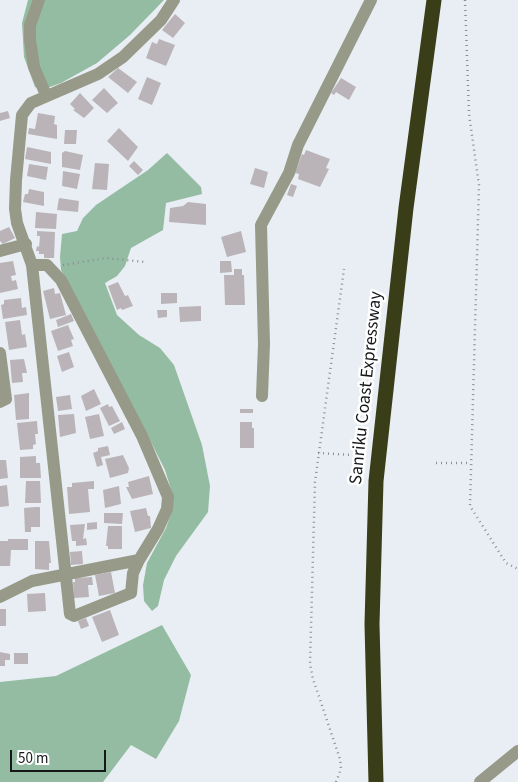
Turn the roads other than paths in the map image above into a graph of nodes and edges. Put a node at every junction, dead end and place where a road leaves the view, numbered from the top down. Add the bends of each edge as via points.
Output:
1 (39, 0) edge
2 (174, 0) edge
3 (371, 0) edge
4 (434, 0) edge
5 (46, 95) junction
6 (26, 244) junction
7 (0, 251) edge
8 (32, 265) junction
9 (0, 353) edge
10 (262, 396) dead end
11 (0, 402) edge
12 (138, 560) junction
13 (65, 574) junction
14 (0, 597) edge
15 (518, 751) edge
16 (376, 782) edge
17 (482, 782) edge

1 - 5 street via 30,26 30,40 34,67
2 - 5 street via 161,20 123,57 98,74
3 - 10 street via 261,225
4 - 16 highway, Sanriku Coast Expressway via 404,218 376,481 372,624
5 - 6 street via 31,102 22,115 15,209
6 - 7 street
6 - 8 street
8 - 12 street via 47,266 61,280 142,436 168,497 167,509 158,529
8 - 13 street
9 - 11 street via 6,400
12 - 13 street
12 - 13 street via 131,593 74,616 69,610
13 - 14 street via 32,581
15 - 17 street

